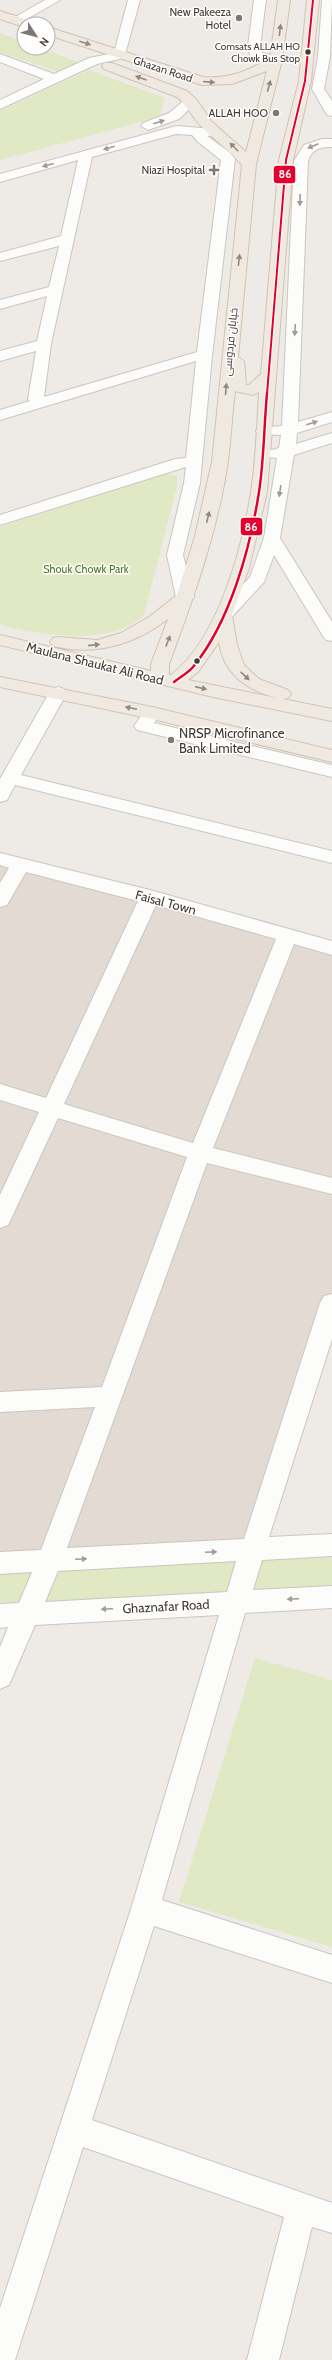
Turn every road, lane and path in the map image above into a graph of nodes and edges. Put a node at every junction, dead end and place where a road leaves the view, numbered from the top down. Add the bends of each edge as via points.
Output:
1 (54, 0) edge
2 (134, 0) edge
3 (260, 0) edge
4 (284, 0) edge
5 (313, 0) edge
6 (328, 0) edge
7 (0, 15) edge
8 (24, 16) edge
9 (16, 20) edge
10 (56, 34) edge
11 (120, 55) junction
12 (78, 56) dead end
13 (0, 58) edge
14 (276, 60) junction
15 (93, 61) junction
16 (55, 78) junction
17 (304, 81) junction
18 (318, 82) junction
19 (191, 102) junction
20 (0, 105) edge
21 (332, 112) edge
22 (197, 131) junction
23 (216, 132) junction
24 (332, 143) edge
25 (86, 154) junction
26 (294, 160) junction
27 (249, 164) junction
28 (0, 167) edge
29 (0, 178) edge
30 (66, 239) junction
31 (0, 258) edge
32 (57, 289) junction
33 (0, 305) edge
34 (44, 344) junction
35 (229, 355) junction
36 (0, 356) edge
37 (204, 356) junction
38 (268, 376) junction
39 (39, 403) junction
40 (0, 415) edge
41 (332, 417) edge
42 (290, 430) junction
43 (264, 431) junction
44 (332, 438) edge
45 (286, 452) junction
46 (263, 454) junction
47 (193, 463) junction
48 (0, 520) edge
49 (272, 538) junction
50 (185, 597) junction
51 (224, 615) junction
52 (332, 636) edge
53 (0, 639) edge
54 (0, 678) edge
55 (167, 680) junction
56 (0, 682) edge
57 (19, 684) junction
58 (58, 693) junction
59 (332, 707) edge
60 (152, 713) junction
61 (332, 715) edge
62 (332, 756) edge
63 (332, 771) edge
64 (10, 778) junction
65 (0, 796) edge
66 (332, 857) edge
67 (0, 859) edge
68 (20, 865) junction
69 (150, 897) junction
70 (0, 900) edge
71 (287, 936) junction
72 (332, 948) edge
73 (0, 1092) edge
74 (51, 1106) junction
75 (200, 1153) junction
76 (332, 1186) edge
77 (0, 1218) edge
78 (332, 1303) edge
79 (111, 1396) junction
80 (0, 1402) edge
81 (332, 1545) edge
82 (252, 1550) junction
83 (50, 1560) junction
84 (0, 1563) edge
85 (332, 1597) edge
86 (236, 1602) junction
87 (26, 1614) junction
88 (0, 1616) edge
89 (0, 1677) edge
90 (145, 1909) junction
91 (332, 1969) edge
92 (75, 2129) junction
93 (302, 2207) junction
94 (332, 2218) edge
95 (0, 2357) edge
96 (263, 2360) edge

1 - 8 street
2 - 11 street
3 - 14 street via 254,46 256,55
14 -> 4 main road, خیابان فردوسی
5 - 17 main road
6 - 18 street via 324,56
7 - 9 main road
10 -> 11 main road, Ghazan Road
11 -> 14 main road, Ghazan Road via 212,83 240,79
11 - 15 street
12 - 15 main road, Ghazan Road
13 - 16 street
27 -> 14 main road, خیابان فردوسی
15 - 16 street
19 -> 15 main road, Ghazan Road via 171,89
16 - 20 street
17 - 18 main road
17 - 26 main road
18 - 21 street via 320,94
19 - 23 main road, Ghazan Road via 202,120
28 -> 19 street via 157,123 174,116
22 - 23 street
22 -> 25 street via 166,132
22 - 37 street via 198,136 224,153 228,159
27 -> 23 main road, Ghazan Road
24 -> 26 street via 310,146
25 -> 29 street
25 - 30 street
26 - 38 main road
26 -> 42 street
35 -> 27 main road, خیابان فردوسی
30 - 31 street
30 - 32 street
32 - 33 street
32 - 34 street
34 - 36 street
34 - 39 street via 36,399
35 - 38 main road via 237,362 241,389 256,389
50 -> 35 main road, خیابان فردوسی via 203,536 220,462
37 - 39 street via 192,356
37 - 47 street
38 - 43 main road
39 - 40 street
42 -> 41 street
42 - 43 street
42 - 45 street
43 - 46 main road
44 - 45 street
45 - 46 street
45 -> 49 street
46 - 51 main road via 252,528
47 - 48 street via 181,462
47 - 50 street via 192,483 175,555
49 - 51 street via 258,578
49 - 52 street
53 -> 50 main road via 56,642 77,646 113,642 143,630
55 -> 50 main road, خیابان فردوسی via 160,664
51 - 55 main road via 202,657 191,670
51 -> 59 main road via 231,659 249,680 265,690
53 - 55 main road, Maulana Shaukat Ali Road
54 - 57 main road
55 -> 61 main road, Maulana Shaukat Ali Road
56 - 57 main road
57 - 58 main road
60 -> 58 main road
58 - 64 street
60 - 62 main road
60 - 63 street via 143,726
64 - 65 street
64 - 66 street
67 - 68 street, Faisal Town
68 - 69 street, Faisal Town
68 - 70 street
69 - 71 street, Faisal Town
69 - 74 street
71 - 72 street, Faisal Town
71 - 75 street
73 - 74 street
74 - 75 street
74 - 77 street
75 - 76 street
75 - 79 street
78 - 82 street
79 - 80 street
79 - 83 street
81 - 82 street
83 -> 82 street
82 - 86 street
83 - 84 street
83 - 87 street
85 -> 86 street, Ghaznafar Road
86 -> 87 street, Ghaznafar Road
86 - 90 street
87 - 88 street, Ghaznafar Road
87 - 89 street
90 - 91 street
90 - 92 street
92 - 93 street
92 - 95 street
93 - 94 street
93 - 96 street

